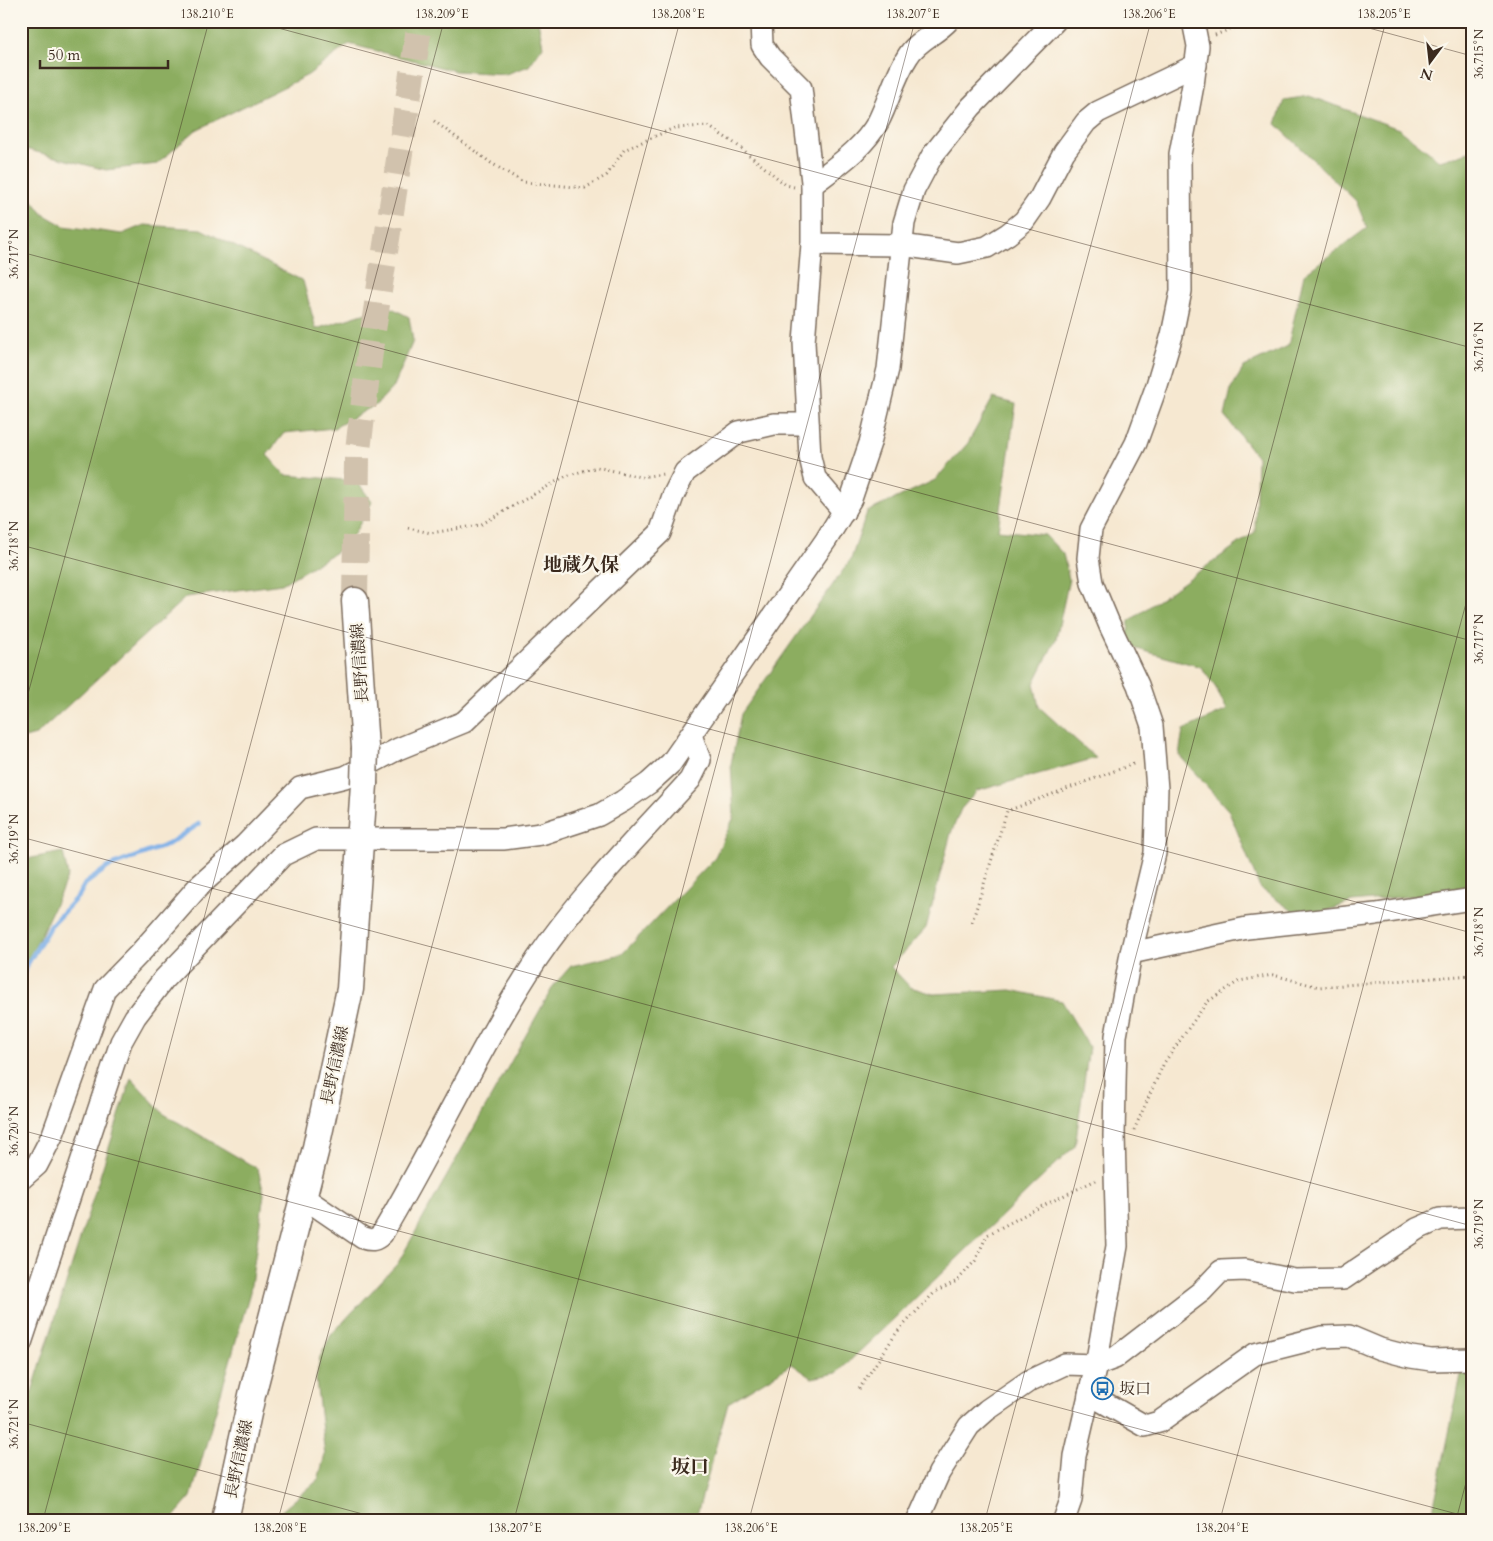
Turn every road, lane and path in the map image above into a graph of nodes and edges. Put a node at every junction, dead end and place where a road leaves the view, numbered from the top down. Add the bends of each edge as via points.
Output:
1 (761, 21) edge
2 (948, 21) edge
3 (1055, 21) edge
4 (1252, 21) edge
5 (1195, 32) edge
6 (1196, 65) junction
7 (434, 121) dead end
8 (812, 189) junction
9 (812, 244) junction
10 (901, 245) junction
11 (808, 424) junction
12 (685, 472) junction
13 (844, 512) junction
14 (408, 528) dead end
15 (355, 601) tunnel mouth
16 (691, 735) junction
17 (1154, 754) junction
18 (360, 839) junction
19 (1472, 899) edge
20 (972, 922) dead end
21 (1131, 953) junction
22 (1472, 975) edge
23 (1132, 1135) dead end
24 (1115, 1171) junction
25 (21, 1180) edge
26 (303, 1197) junction
27 (1472, 1218) edge
28 (21, 1343) edge
29 (1472, 1359) edge
30 (1096, 1365) junction
31 (859, 1389) dead end
32 (1088, 1394) junction
33 (225, 1520) edge
34 (918, 1520) edge
35 (1064, 1520) edge

1 - 8 street via 762,45 801,88
2 - 8 street via 908,54 872,132
3 - 10 street via 971,107 932,156 914,190
4 - 5 path
5 - 6 street
6 - 10 street via 1098,112 1086,122 1064,152 1024,221 987,247 958,253
6 - 17 street via 1180,154 1181,291 1172,335 1136,443 1091,529 1088,558 1092,583 1152,726
7 - 8 path via 491,163 524,182 585,188 607,175 624,150 674,128 708,126 786,185
8 - 9 street
9 - 10 street
9 - 11 street via 804,342
10 - 13 street via 888,369 870,443
11 - 12 street via 774,424 739,432
11 - 13 street via 815,478
12 - 14 path via 640,477 597,467 566,476 480,525 431,532
12 - 25 street via 660,533 464,722 398,749 345,777 300,788 245,845 198,886 105,989 52,1134 37,1165
13 - 16 street
15 - 18 main road, 長野信濃線, bridge via 365,748
16 - 18 street via 671,763 648,783 599,816 572,825 541,834 504,839
16 - 26 street via 700,760 690,780 582,899 538,959 382,1234 376,1239 363,1238
17 - 20 path via 1125,768 1007,811
17 - 21 street via 1158,789 1155,853
18 - 26 main road, 長野信濃線 via 350,989
18 - 28 street via 316,838 283,855 164,979 135,1017 121,1042
19 - 21 street via 1376,914 1247,928
21 - 24 street via 1116,1036
22 - 23 path via 1319,988 1273,975 1238,981 1207,1002 1164,1063
24 - 30 street via 1117,1246
24 - 31 path via 987,1235 975,1261 957,1282 935,1292 897,1332
26 - 33 main road, 長野信濃線 via 252,1395
27 - 30 street via 1440,1219 1417,1229 1343,1279 1295,1280 1246,1270 1221,1271 1202,1291 1115,1358
29 - 32 street via 1431,1360 1380,1349 1349,1336 1322,1337 1255,1354 1159,1422 1145,1426
30 - 32 street
30 - 34 street via 1065,1364 1028,1381 987,1410 969,1426 939,1473
32 - 35 street via 1074,1456 1071,1500

